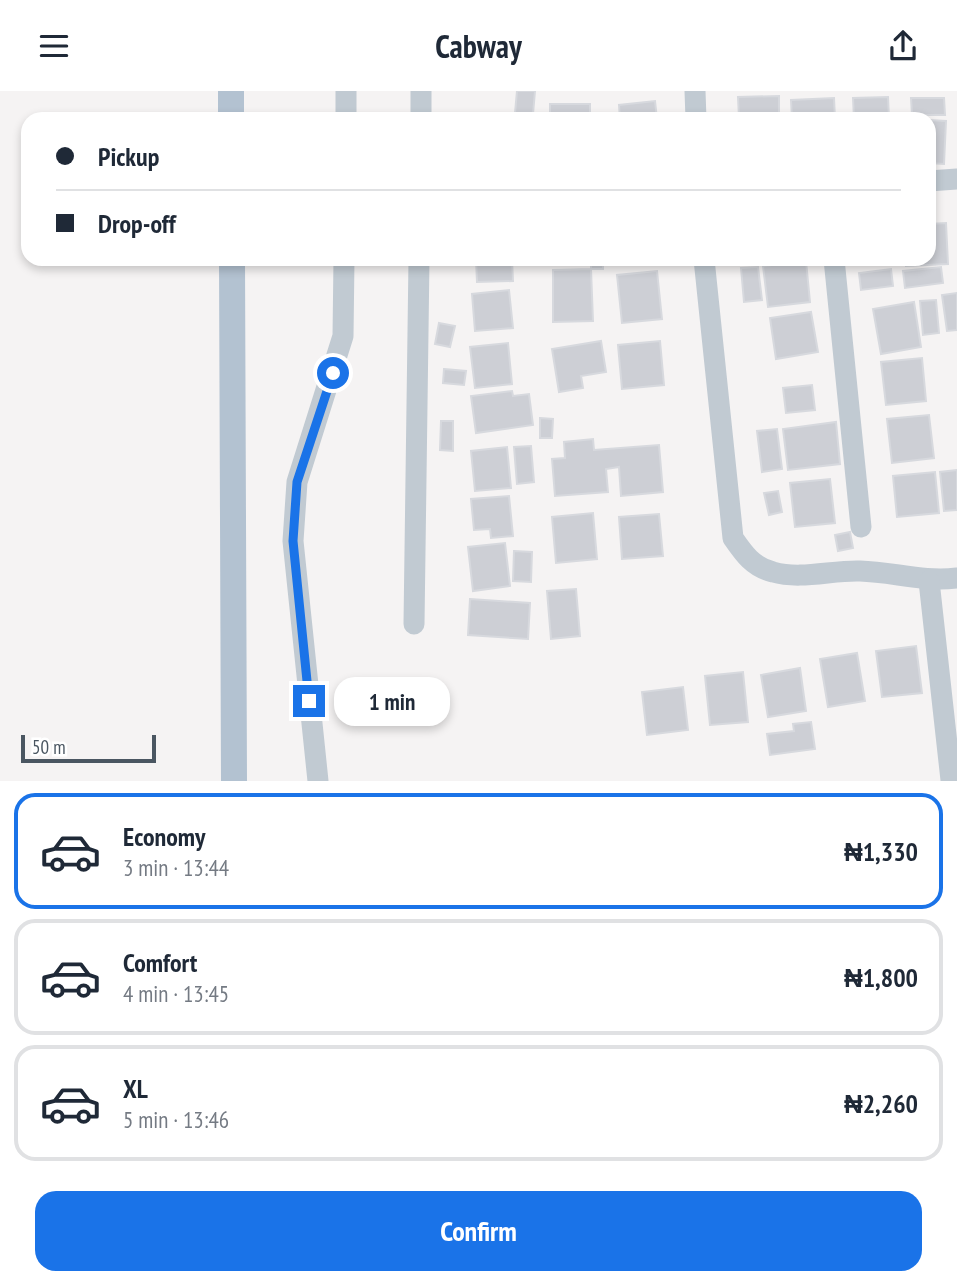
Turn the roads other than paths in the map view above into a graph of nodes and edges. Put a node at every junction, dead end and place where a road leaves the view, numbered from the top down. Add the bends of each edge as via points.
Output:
1 (231, 91) edge
2 (346, 91) edge
3 (421, 91) edge
4 (695, 91) edge
5 (231, 112) edge
6 (346, 112) edge
7 (421, 112) edge
8 (696, 112) edge
9 (957, 179) edge
10 (936, 180) edge
11 (232, 266) edge
12 (344, 266) edge
13 (419, 266) edge
14 (705, 266) edge
15 (835, 266) edge
16 (861, 527) dead end
17 (957, 578) edge
18 (929, 581) junction
19 (414, 624) dead end
20 (951, 780) edge
21 (234, 781) edge
22 (318, 781) edge

1 - 5 main road
2 - 6 street
3 - 7 street
4 - 8 street
9 - 10 street
11 - 21 main road
12 - 22 street via 343,336 297,482 293,541
13 - 19 street
14 - 18 street via 733,538 749,562 774,573 860,571
15 - 16 street
17 - 18 street
18 - 20 street

